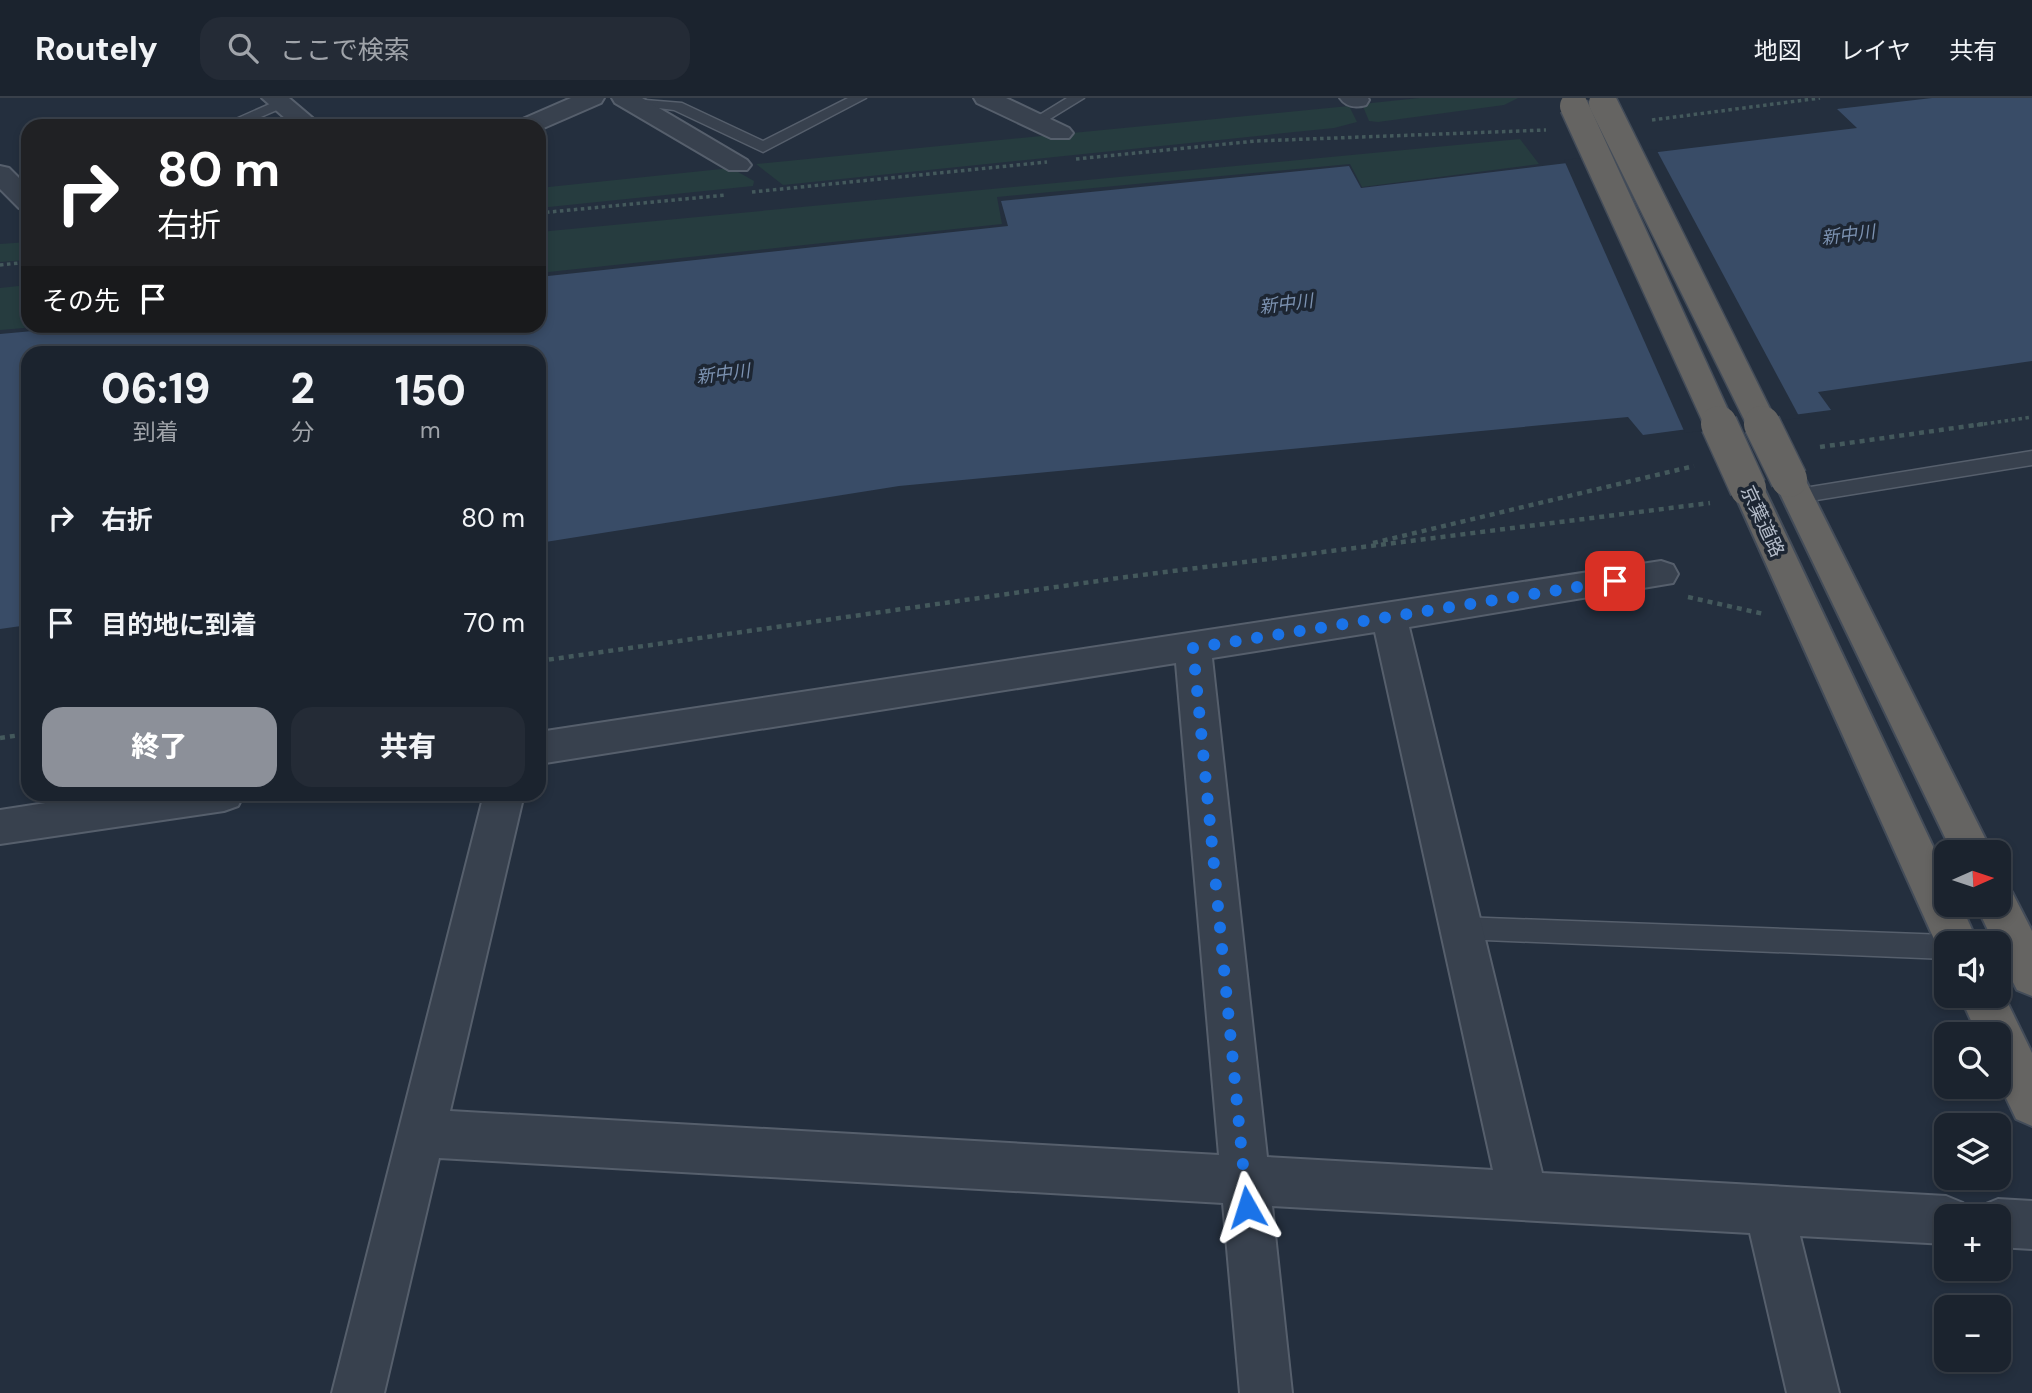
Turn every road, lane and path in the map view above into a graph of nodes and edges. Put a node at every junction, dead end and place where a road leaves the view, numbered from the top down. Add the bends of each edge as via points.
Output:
1 (592, 98) edge
2 (859, 98) edge
3 (986, 98) edge
4 (1077, 98) edge
5 (1820, 98) edge
6 (625, 99) edge
7 (277, 101) edge
8 (1587, 101) edge
9 (241, 119) edge
10 (301, 119) edge
11 (543, 119) edge
12 (1648, 120) dead end
13 (1035, 122) junction
14 (1553, 130) dead end
15 (1060, 133) dead end
16 (1076, 159) dead end
17 (1048, 162) dead end
18 (738, 165) dead end
19 (0, 174) edge
20 (743, 193) dead end
21 (21, 195) edge
22 (729, 195) dead end
23 (546, 212) edge
24 (21, 263) edge
25 (0, 265) edge
26 (2032, 417) edge
27 (2032, 458) edge
28 (1704, 465) dead end
29 (1798, 475) junction
30 (1732, 495) junction
31 (1348, 549) junction
32 (1661, 574) dead end
33 (1389, 616) junction
34 (1193, 648) junction
35 (546, 660) edge
36 (21, 735) edge
37 (0, 738) edge
38 (546, 747) edge
39 (176, 801) edge
40 (502, 801) edge
41 (0, 827) edge
42 (1966, 840) edge
43 (2003, 917) edge
44 (1461, 928) junction
45 (1951, 931) edge
46 (1934, 947) edge
47 (2032, 976) edge
48 (1988, 1008) edge
49 (2032, 1103) edge
50 (421, 1133) junction
51 (1244, 1180) junction
52 (1523, 1195) junction
53 (1769, 1209) junction
54 (1934, 1219) edge
55 (2011, 1224) edge
56 (2032, 1225) edge
57 (358, 1393) edge
58 (1266, 1393) edge
59 (1813, 1393) edge

1 - 11 street
2 - 6 lane via 763,147 677,106
3 - 13 street
4 - 13 lane
5 - 12 path
6 - 18 street
7 - 9 lane
7 - 10 street
8 - 29 highway, 京葉道路, bridge
8 - 30 highway, 京葉道路, bridge
13 - 15 street
14 - 16 path via 1256,141
17 - 20 path
19 - 21 street
22 - 23 path
24 - 25 path
26 - 29 path
27 - 29 lane
28 - 31 path
29 - 42 highway, 京葉道路
30 - 31 path
30 - 45 highway, 京葉道路
31 - 35 path
32 - 33 street
33 - 34 street
33 - 44 street
34 - 38 street
34 - 51 street
36 - 37 path
39 - 41 street
40 - 50 street
43 - 47 highway
44 - 46 lane
44 - 52 street
48 - 49 highway
50 - 51 street
50 - 57 street
51 - 52 street
51 - 58 street
52 - 53 street
53 - 54 street
53 - 59 street
55 - 56 street

